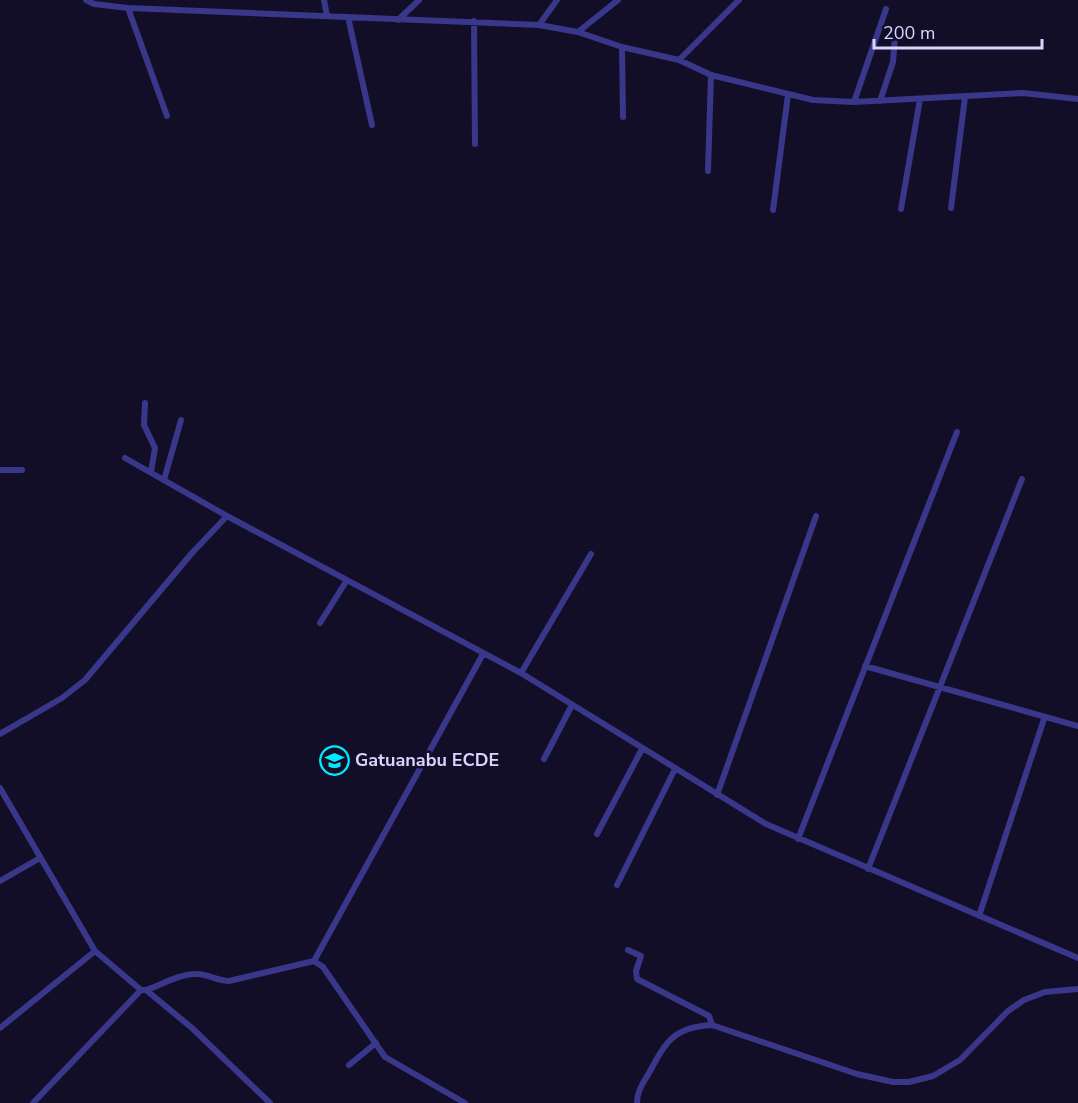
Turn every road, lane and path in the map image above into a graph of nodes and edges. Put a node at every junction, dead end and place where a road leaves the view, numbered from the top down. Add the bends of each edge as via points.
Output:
1 (86, 0) edge
2 (324, 0) edge
3 (419, 0) edge
4 (557, 0) edge
5 (618, 0) edge
6 (740, 0) edge
7 (128, 8) junction
8 (886, 9) dead end
9 (327, 16) junction
10 (348, 17) junction
11 (397, 21) junction
12 (474, 21) junction
13 (539, 25) junction
14 (578, 32) junction
15 (895, 37) dead end
16 (622, 47) junction
17 (679, 60) junction
18 (711, 75) junction
19 (789, 95) junction
20 (965, 97) junction
21 (920, 99) junction
22 (1078, 99) edge
23 (880, 101) junction
24 (854, 102) junction
25 (166, 116) dead end
26 (622, 117) dead end
27 (372, 125) dead end
28 (475, 144) dead end
29 (708, 171) dead end
30 (951, 208) dead end
31 (901, 209) dead end
32 (773, 210) dead end
33 (145, 403) dead end
34 (181, 420) dead end
35 (957, 432) dead end
36 (125, 458) dead end
37 (0, 470) edge
38 (22, 470) dead end
39 (151, 472) junction
40 (1022, 478) dead end
41 (164, 480) junction
42 (227, 516) junction
43 (816, 516) dead end
44 (591, 554) dead end
45 (347, 580) junction
46 (320, 623) dead end
47 (483, 654) junction
48 (865, 666) junction
49 (521, 673) junction
50 (939, 686) junction
51 (572, 705) junction
52 (1044, 719) junction
53 (1078, 726) edge
54 (0, 734) edge
55 (642, 749) junction
56 (544, 759) dead end
57 (675, 769) junction
58 (0, 788) edge
59 (717, 795) junction
60 (597, 834) dead end
61 (798, 839) junction
62 (40, 858) junction
63 (868, 869) junction
64 (0, 881) edge
65 (617, 885) dead end
66 (980, 916) junction
67 (628, 950) dead end
68 (95, 951) junction
69 (1078, 958) edge
70 (314, 961) junction
71 (1078, 989) edge
72 (143, 990) junction
73 (712, 1025) junction
74 (0, 1028) edge
75 (376, 1043) junction
76 (349, 1065) dead end
77 (453, 1100) edge
78 (33, 1103) edge
79 (270, 1103) edge
80 (465, 1103) edge
81 (637, 1103) edge

1 - 7 street
2 - 9 street
3 - 11 street
4 - 13 street
5 - 14 street
6 - 17 street
7 - 9 street
7 - 25 street
8 - 24 street
9 - 10 street
10 - 11 street
10 - 27 street
11 - 12 street
12 - 13 street
12 - 28 street
13 - 14 street
14 - 16 street
15 - 23 street via 893,62
16 - 17 street
16 - 26 street
17 - 18 street
18 - 19 street
18 - 29 street
19 - 24 street
19 - 32 street
20 - 21 street
20 - 22 street via 1023,93
20 - 30 street
21 - 23 street
21 - 31 street
23 - 24 street
33 - 39 street via 144,425 155,448
34 - 41 street
35 - 48 street
36 - 39 street
37 - 38 street
39 - 41 street
40 - 50 street
41 - 42 street
42 - 45 street
42 - 54 street via 85,680
43 - 59 street
44 - 49 street
45 - 46 street
45 - 47 street
47 - 49 street
47 - 70 street
48 - 50 street
48 - 61 street
49 - 51 street
50 - 52 street
50 - 63 street
51 - 55 street
51 - 56 street
52 - 53 street
52 - 66 street
55 - 57 street
55 - 60 street
57 - 59 street
57 - 65 street
58 - 62 street
59 - 61 street
61 - 63 street
62 - 64 street
62 - 68 street
63 - 66 street
66 - 69 street
67 - 73 street via 641,956 637,979 709,1016
68 - 72 street
68 - 74 street
70 - 72 street via 230,981 191,974
70 - 75 street via 323,967
71 - 73 street via 1045,992 1024,1000 960,1060 933,1076 909,1082 857,1074
72 - 78 street
72 - 79 street via 192,1028
73 - 81 street via 687,1028 671,1038 640,1088
75 - 76 street
75 - 77 street via 389,1061
77 - 80 street

